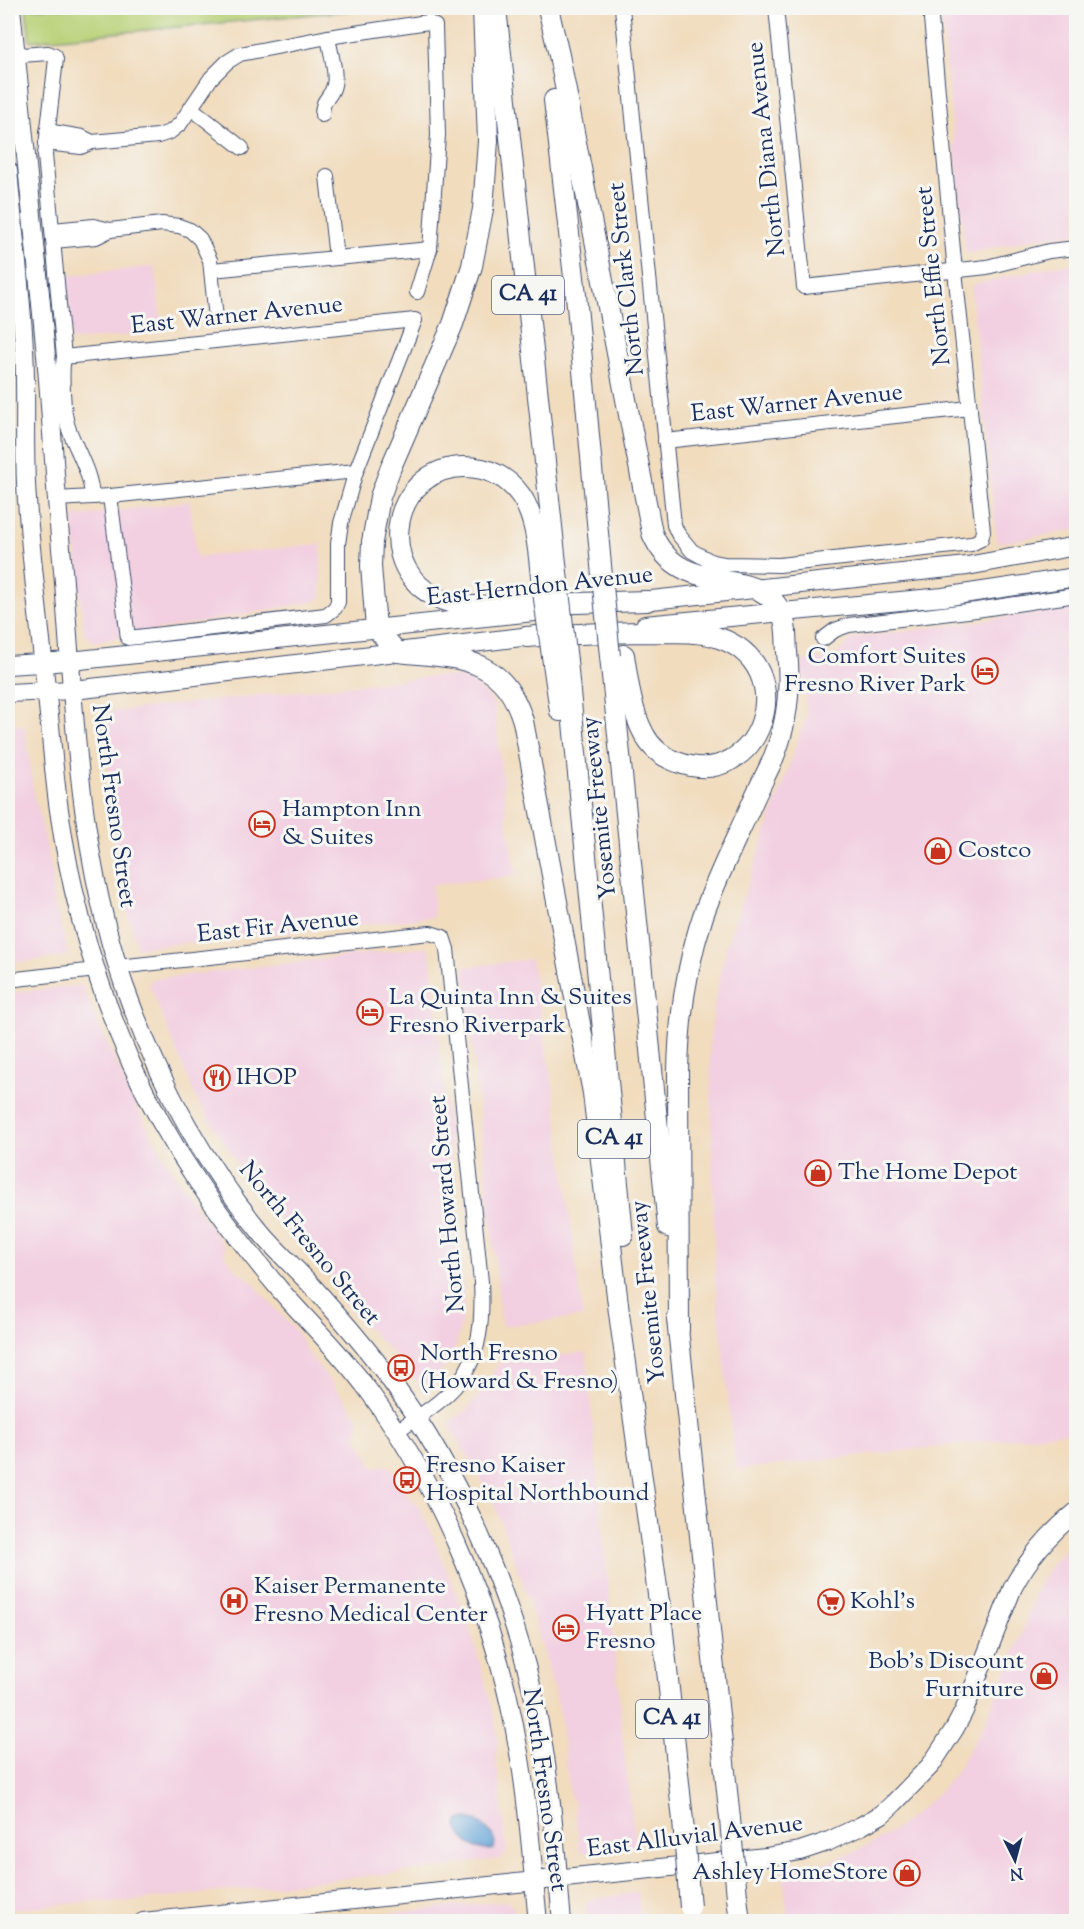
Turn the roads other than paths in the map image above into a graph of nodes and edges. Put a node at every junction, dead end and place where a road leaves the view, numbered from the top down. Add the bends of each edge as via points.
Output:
1 (11, 8) edge
2 (483, 8) edge
3 (496, 8) edge
4 (546, 8) edge
5 (622, 8) edge
6 (776, 8) edge
7 (930, 8) edge
8 (328, 37) junction
9 (12, 56) edge
10 (191, 108) junction
11 (322, 116) dead end
12 (47, 137) junction
13 (242, 148) dead end
14 (8, 170) edge
15 (327, 176) dead end
16 (53, 236) junction
17 (1077, 248) edge
18 (430, 249) junction
19 (336, 258) junction
20 (212, 270) junction
21 (955, 271) junction
22 (417, 292) dead end
23 (216, 319) dead end
24 (64, 357) junction
25 (970, 408) junction
26 (665, 441) junction
27 (356, 471) junction
28 (111, 496) junction
29 (92, 497) junction
30 (56, 499) junction
31 (685, 543) joint
32 (1077, 546) edge
33 (1077, 577) edge
34 (550, 584) junction
35 (755, 589) junction
36 (1077, 595) edge
37 (647, 601) junction
38 (780, 612) junction
39 (376, 628) junction
40 (526, 637) junction
41 (824, 639) dead end
42 (397, 652) junction
43 (617, 656) junction
44 (70, 661) junction
45 (44, 663) junction
46 (8, 665) edge
47 (73, 690) junction
48 (47, 691) junction
49 (8, 693) edge
50 (68, 861) junction
51 (443, 937) joint
52 (118, 967) junction
53 (96, 970) junction
54 (8, 980) edge
55 (149, 1050) junction
56 (679, 1330) junction
57 (417, 1419) junction
58 (396, 1431) junction
59 (1077, 1512) edge
60 (661, 1616) junction
61 (559, 1878) junction
62 (534, 1881) junction
63 (691, 1914) edge
64 (143, 1922) edge
65 (538, 1922) edge
66 (562, 1922) edge
67 (740, 1922) edge

1 - 9 main road, North Fresno Street
2 - 39 highway via 488,141 483,209 472,266 453,324 380,497 372,542
3 - 34 highway, CA 41
4 - 35 highway via 559,55 652,533 668,559 685,571
4 - 43 highway, CA 41
5 - 26 street, North Clark Street
6 - 21 street, North Diana Avenue via 804,287
7 - 21 street, North Effie Street
8 - 10 street via 240,54 211,78
8 - 11 street via 335,81 322,105
8 - 18 street via 428,22 435,26 438,135
9 - 12 street via 55,56
9 - 30 main road, North Fresno Street via 46,359
10 - 12 street via 180,124 158,136 92,142 81,147
10 - 13 street
12 - 16 street via 45,155
14 - 45 main road, North Fresno Street via 24,349 26,498
15 - 19 street
16 - 20 street via 94,226 110,230 179,226 200,239
16 - 24 street
17 - 21 street
18 - 19 street
18 - 22 street
19 - 20 street
20 - 23 street
21 - 25 street, North Effie Street
24 - 27 street, East Warner Avenue via 415,320
24 - 29 street via 67,424 92,484
25 - 26 street, East Warner Avenue
25 - 31 street, North Effie Street via 981,540 779,565 712,562
26 - 31 street, North Clark Street via 674,525
27 - 28 street
27 - 28 street via 340,534 339,602 331,612 128,638
28 - 29 street
29 - 30 street
30 - 44 main road, North Fresno Street
32 - 35 main road, East Herndon Avenue via 967,566
33 - 38 main road, East Herndon Avenue via 943,597
34 - 37 highway via 529,510 520,494 500,476 477,469 443,471 421,484 405,504 397,529 403,563 418,583 440,600 472,606
34 - 60 highway, Yosemite Freeway / CA 41, bridge via 599,988
35 - 37 main road, East Herndon Avenue
35 - 38 highway via 765,594
36 - 41 street via 849,626
37 - 39 main road, East Herndon Avenue
38 - 40 main road, East Herndon Avenue
38 - 56 highway via 788,663 783,726 773,759 704,915 683,995 678,1072
39 - 42 highway
39 - 44 main road, East Herndon Avenue
40 - 42 main road, East Herndon Avenue
40 - 43 highway via 639,632 720,638 746,656 762,678 766,705 756,735 742,752 717,765 694,767 664,756 644,735
42 - 47 main road, East Herndon Avenue
42 - 60 highway via 460,659 488,670 509,689 523,721 593,1093
43 - 56 highway, Yosemite Freeway / CA 41
44 - 45 main road, East Herndon Avenue
44 - 47 main road, North Fresno Street
45 - 46 main road, East Herndon Avenue
45 - 48 main road, North Fresno Street
47 - 48 main road, East Herndon Avenue
47 - 52 main road, North Fresno Street via 89,847
48 - 49 main road, East Herndon Avenue
48 - 50 main road, North Fresno Street
50 - 52 main road via 82,871 104,958
50 - 53 main road, North Fresno Street
51 - 52 street, East Fir Avenue via 430,933
51 - 57 street, North Howard Street via 462,1093 481,1313 477,1345 465,1374 444,1398
52 - 55 main road, North Fresno Street
53 - 54 street
53 - 55 main road via 111,979 136,1043
53 - 58 main road, North Fresno Street via 131,1063 176,1149 243,1244 349,1365
55 - 57 main road, North Fresno Street via 174,1101 242,1208 369,1351
56 - 67 highway, Yosemite Freeway / CA 41, bridge
57 - 58 street, North Howard Street
57 - 61 main road, North Fresno Street via 473,1522 523,1651 545,1753
58 - 62 main road, North Fresno Street via 443,1514 496,1650 519,1750
59 - 61 main road, East Alluvial Avenue via 1045,1540 1023,1568 964,1711 945,1746 932,1765 882,1814 800,1851
60 - 63 highway, Yosemite Freeway / CA 41, bridge
61 - 62 main road, East Alluvial Avenue
61 - 66 main road, North Fresno Street
62 - 64 main road, East Alluvial Avenue
62 - 65 main road, North Fresno Street

